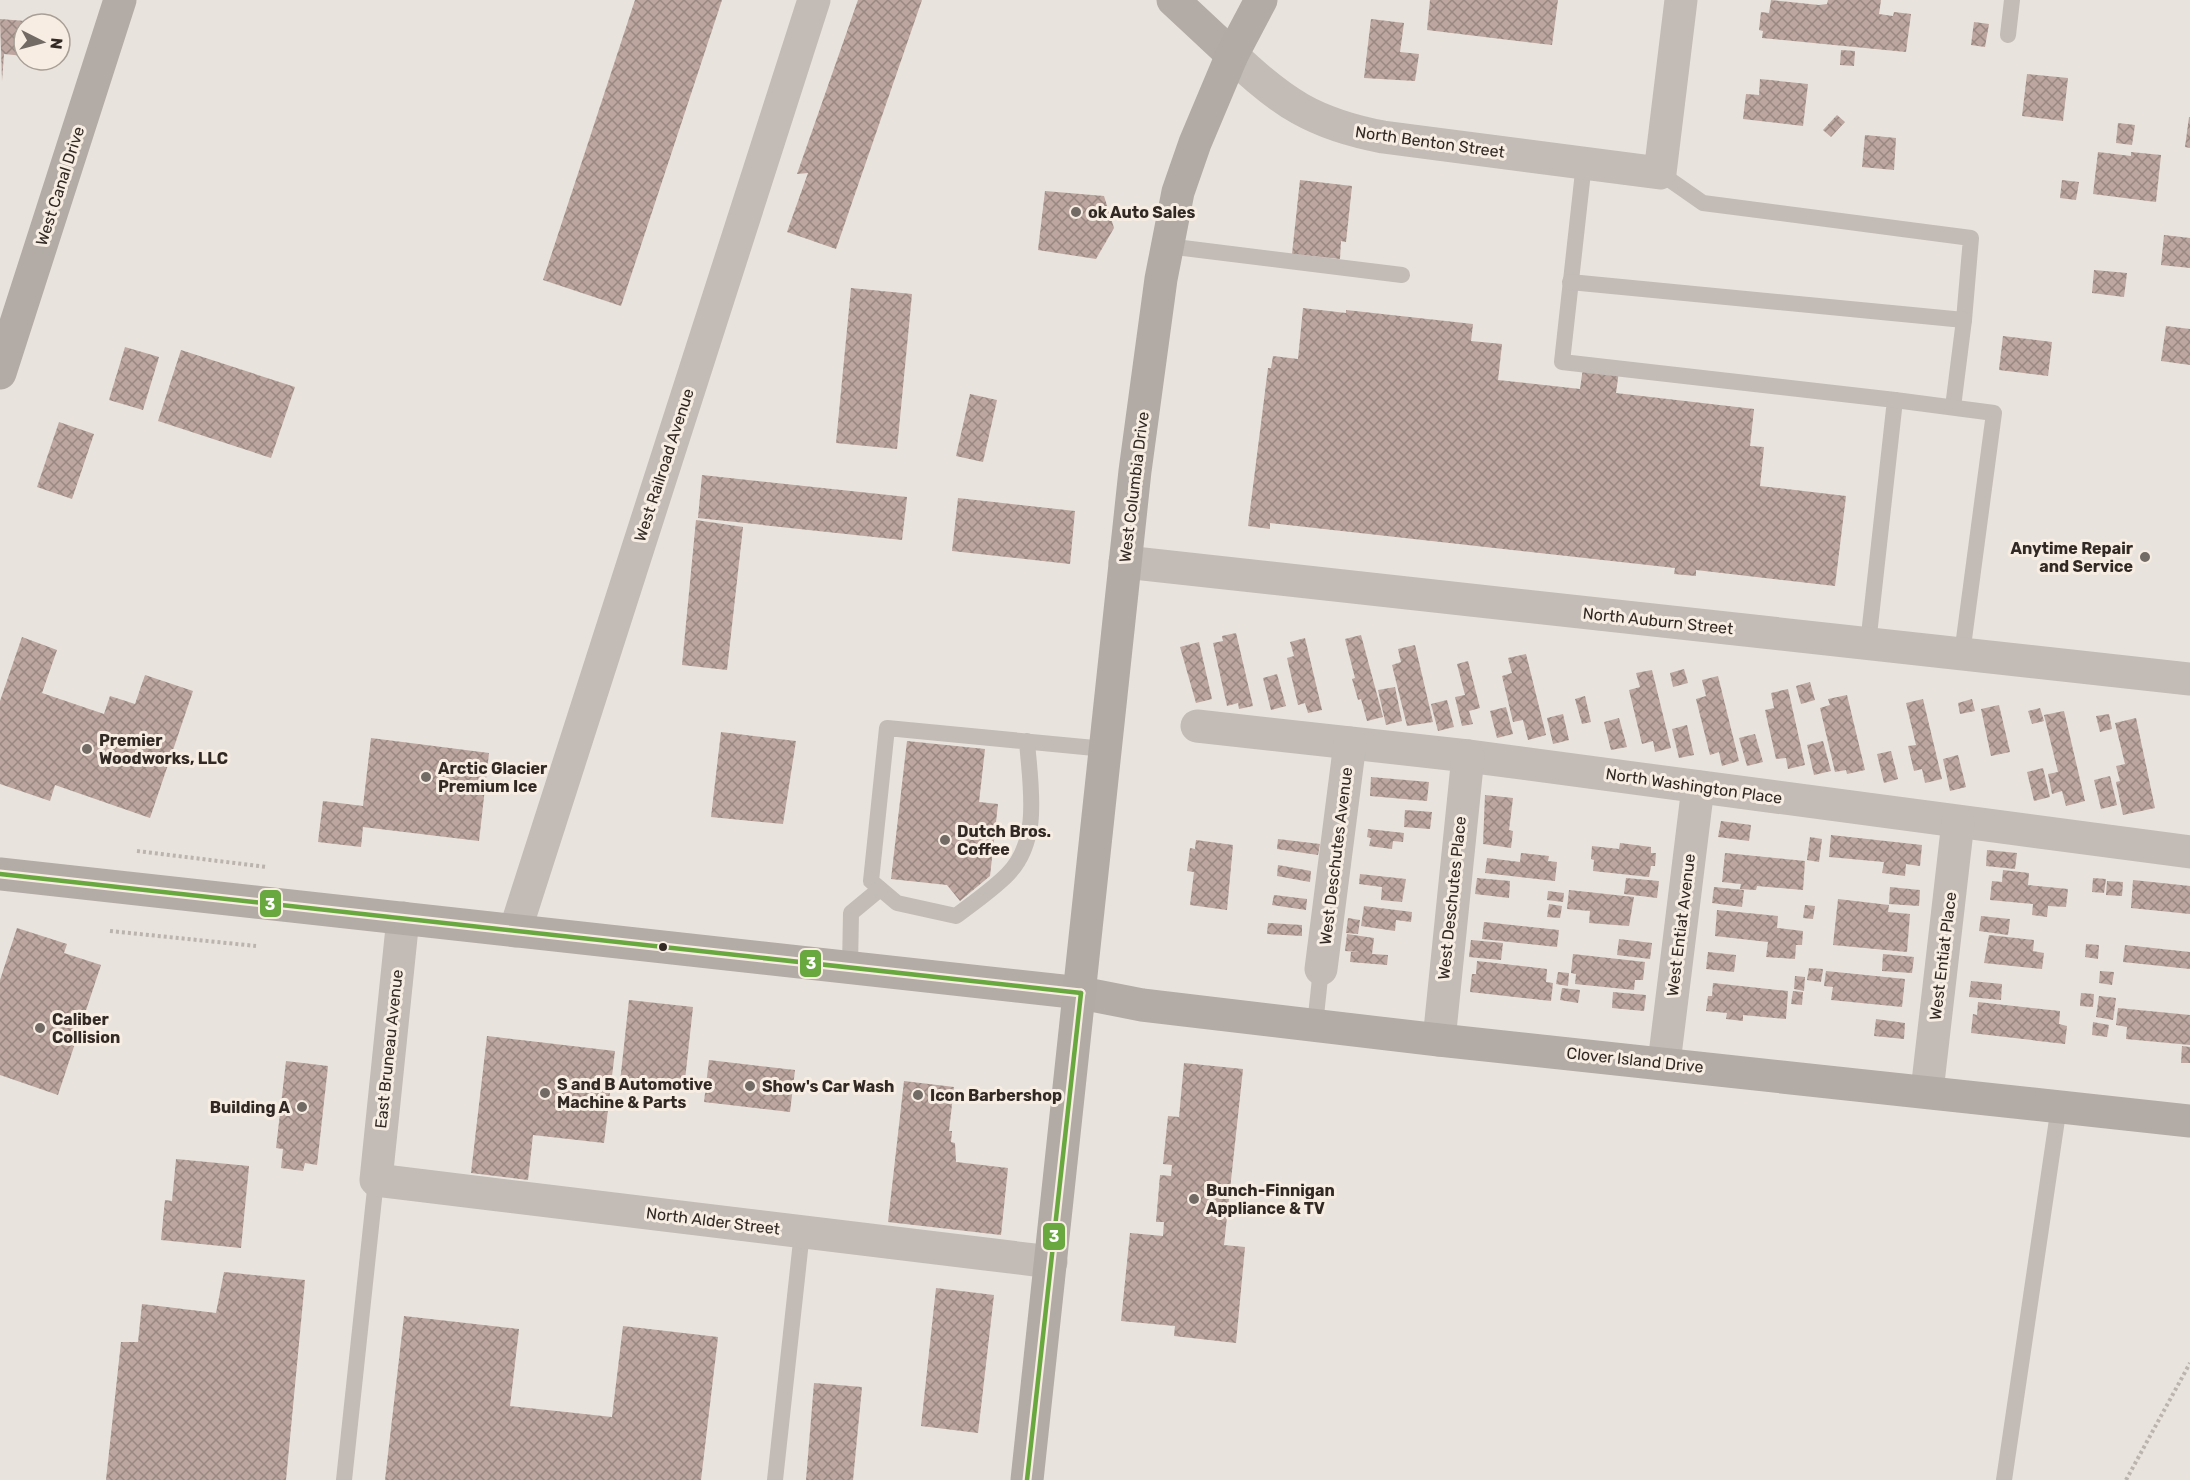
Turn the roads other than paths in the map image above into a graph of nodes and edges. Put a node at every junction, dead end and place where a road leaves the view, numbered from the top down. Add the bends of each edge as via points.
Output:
1 (120, 0) edge
2 (814, 0) edge
3 (1173, 0) edge
4 (1261, 0) edge
5 (1681, 0) edge
6 (2012, 0) edge
7 (2008, 35) dead end
8 (1232, 55) junction
9 (1584, 163) junction
10 (1660, 173) junction
11 (1167, 246) junction
12 (1402, 275) dead end
13 (1570, 282) junction
14 (1964, 320) junction
15 (2, 359) edge
16 (1895, 400) junction
17 (1953, 407) junction
18 (1125, 562) junction
19 (1868, 644) junction
20 (1962, 654) junction
21 (2190, 679) edge
22 (1197, 726) dead end
23 (1027, 741) junction
24 (1350, 743) junction
25 (1105, 749) junction
26 (1468, 756) junction
27 (1698, 787) junction
28 (1958, 822) junction
29 (2190, 852) edge
30 (0, 874) edge
31 (880, 889) junction
32 (403, 918) junction
33 (515, 931) junction
34 (850, 967) junction
35 (1321, 969) joint
36 (1081, 993) junction
37 (1315, 1025) junction
38 (1439, 1040) junction
39 (1664, 1063) junction
40 (1927, 1091) junction
41 (2059, 1106) junction
42 (2190, 1121) edge
43 (376, 1180) junction
44 (802, 1232) junction
45 (1051, 1262) junction
46 (344, 1480) edge
47 (775, 1480) edge
48 (1027, 1480) edge
49 (2004, 1480) edge

1 - 15 street, West Canal Drive
2 - 33 street, West Railroad Avenue
3 - 8 street, North Benton Street
4 - 8 main road, West Columbia Drive
5 - 10 street
6 - 7 lane
8 - 9 street, North Benton Street via 1286,102 1348,130
8 - 11 main road, West Columbia Drive via 1178,192
9 - 10 street, North Benton Street
9 - 13 lane
10 - 14 lane via 1703,203 1971,238
11 - 12 lane
11 - 18 main road, West Columbia Drive
13 - 14 lane
13 - 16 lane via 1562,362
14 - 17 lane
16 - 17 lane
16 - 19 lane
17 - 20 lane via 1994,413
18 - 19 street, North Auburn Street
18 - 25 main road, West Columbia Drive
19 - 20 street, North Auburn Street
20 - 21 street, North Auburn Street
22 - 24 street, North Washington Place
23 - 25 lane
23 - 31 lane via 1032,806 1027,840 1009,874 956,916 897,903
23 - 31 lane via 887,728 871,881
24 - 26 street, North Washington Place
24 - 35 street, West Deschutes Avenue
25 - 36 main road, West Columbia Drive
26 - 27 street, North Washington Place
26 - 38 street, West Deschutes Place
27 - 28 street, North Washington Place
27 - 39 street, West Entiat Avenue
28 - 29 street, North Washington Place
28 - 40 street, West Entiat Place
30 - 32 street, Clover Island Drive
31 - 34 lane via 851,913
32 - 33 street, Clover Island Drive
32 - 43 street, East Bruneau Avenue
33 - 34 street, Clover Island Drive
34 - 36 street, Clover Island Drive
35 - 37 lane
36 - 37 street, Clover Island Drive via 1142,1005
36 - 45 main road, West Columbia Drive
37 - 38 street, Clover Island Drive
38 - 39 street, Clover Island Drive
39 - 40 street, Clover Island Drive
40 - 41 street, Clover Island Drive
41 - 42 street, Clover Island Drive
41 - 49 lane
43 - 44 street, North Alder Street
43 - 46 lane
44 - 45 street, North Alder Street
44 - 47 lane
45 - 48 main road, West Columbia Drive

